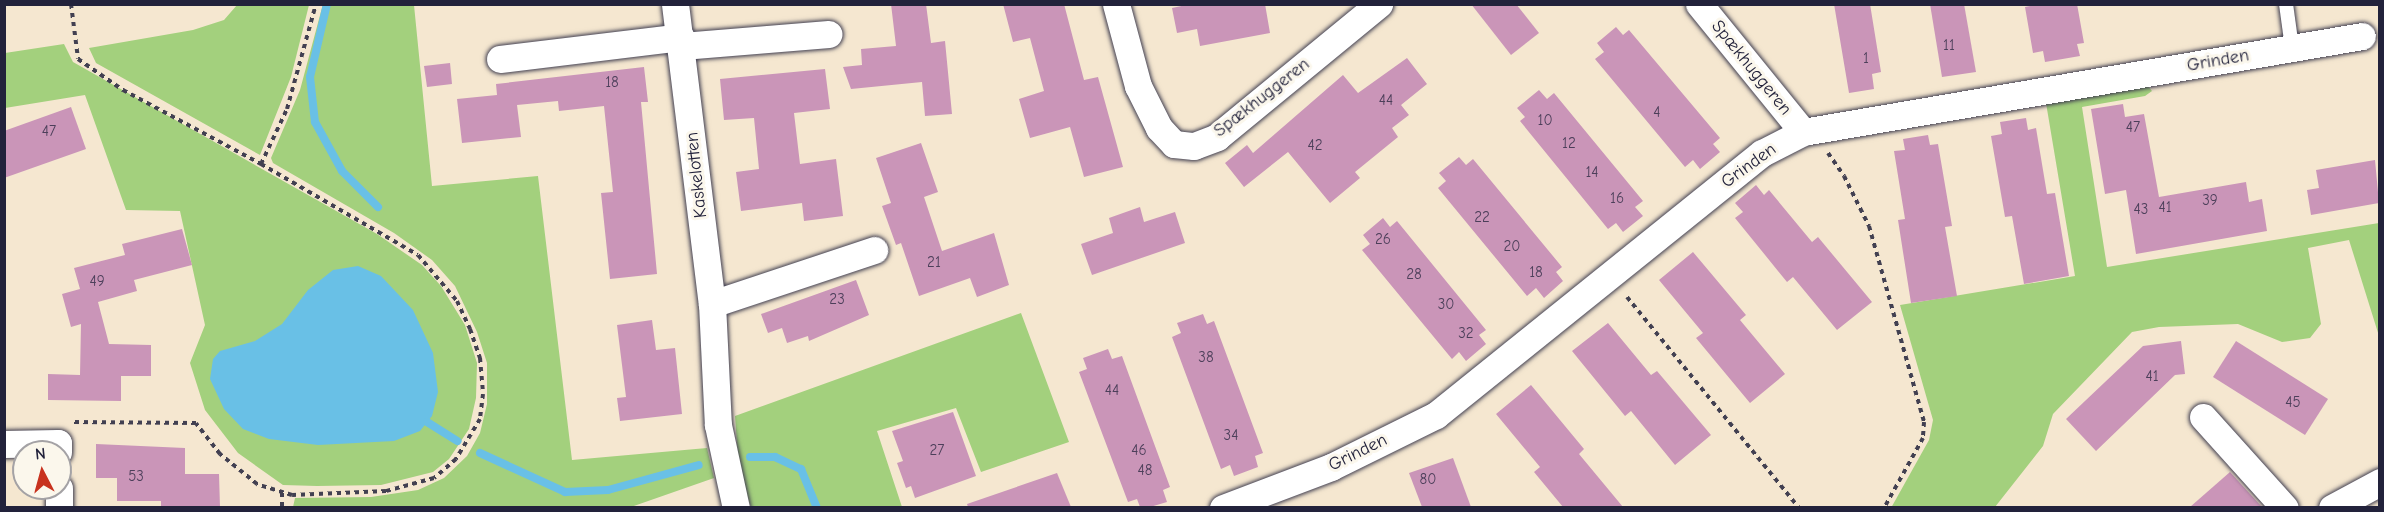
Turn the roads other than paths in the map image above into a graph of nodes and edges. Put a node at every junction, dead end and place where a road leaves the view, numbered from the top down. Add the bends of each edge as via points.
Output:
1 (675, 4) edge
2 (1116, 4) edge
3 (1379, 4) edge
4 (1699, 4) edge
5 (2286, 4) edge
6 (829, 34) dead end
7 (2362, 36) dead end
8 (682, 41) junction
9 (2292, 48) junction
10 (500, 59) dead end
11 (1810, 130) junction
12 (874, 249) dead end
13 (712, 304) junction
14 (2203, 417) dead end
15 (2379, 482) edge
16 (736, 507) edge
17 (1223, 507) edge
18 (2285, 507) edge
19 (2332, 507) edge

1 - 8 street, Kaskelotten
2 - 3 street, Spækhuggeren via 1138,86 1159,128 1174,144 1194,146 1217,137
4 - 11 street, Spækhuggeren
5 - 9 lane
6 - 8 street
7 - 9 street, Grinden
8 - 10 street
8 - 13 street, Kaskelotten
9 - 11 street, Grinden
11 - 17 street, Grinden via 1762,153 1436,415 1331,467
12 - 13 street
13 - 16 street, Kaskelotten via 718,425
14 - 18 street
15 - 19 street

